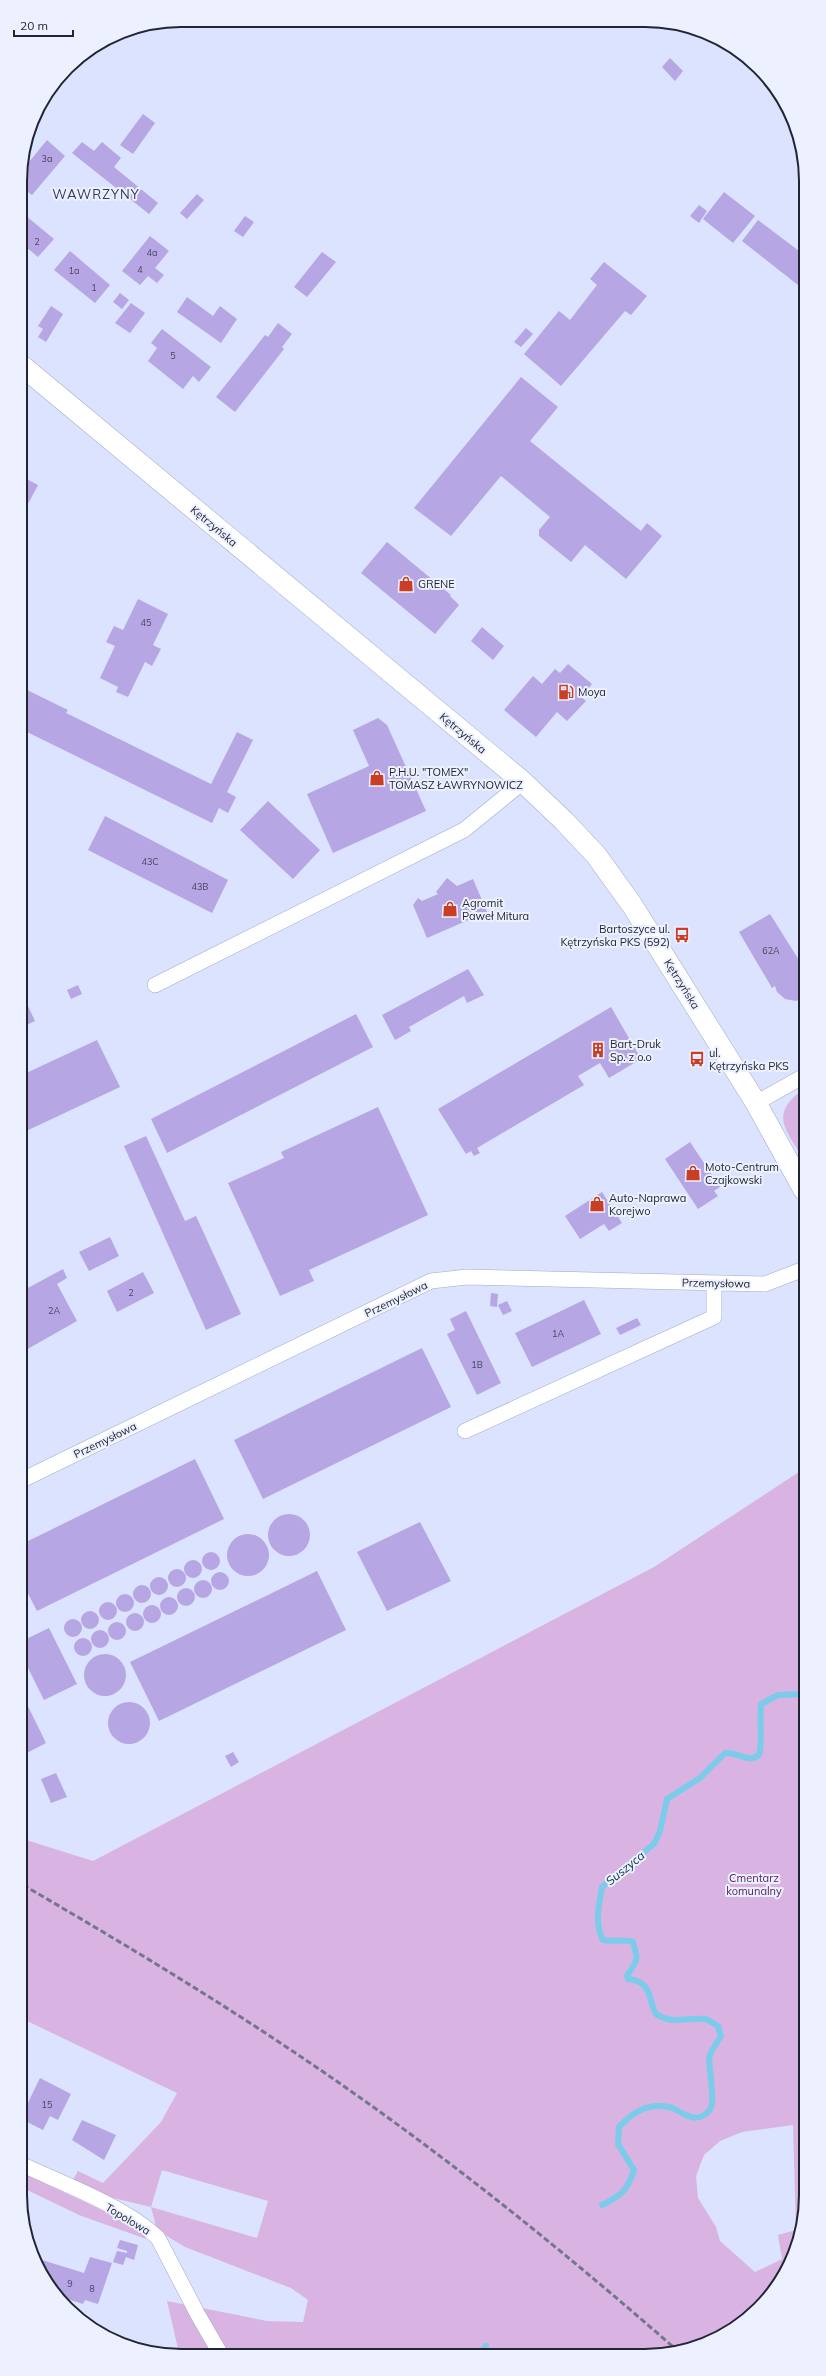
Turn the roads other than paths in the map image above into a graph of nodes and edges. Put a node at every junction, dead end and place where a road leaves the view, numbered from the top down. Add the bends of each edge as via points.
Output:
1 (27, 370) edge
2 (523, 782) junction
3 (155, 985) dead end
4 (799, 1079) edge
5 (756, 1103) junction
6 (799, 1181) edge
7 (799, 1271) edge
8 (714, 1283) junction
9 (465, 1431) dead end
10 (27, 1478) edge
11 (27, 2167) edge
12 (218, 2349) edge

1 - 2 main road, Kętrzyńska
2 - 3 street via 464,830
2 - 5 main road, Kętrzyńska via 596,855 645,925
4 - 5 street
5 - 6 main road, Kętrzyńska
7 - 8 street, Przemysłowa via 765,1284
8 - 9 street via 714,1317
8 - 10 street, Przemysłowa via 467,1277 431,1281
11 - 12 street, Topolowa via 104,2204 150,2230 158,2238

